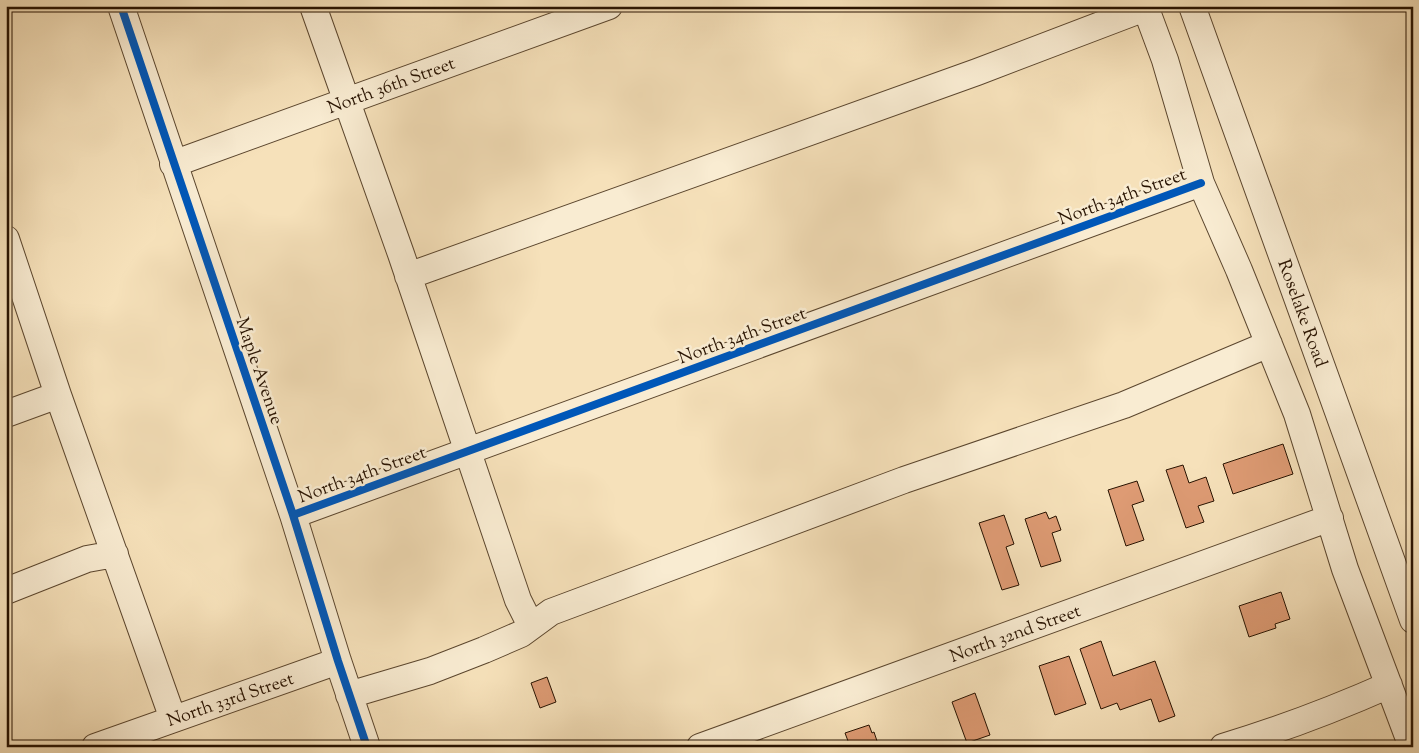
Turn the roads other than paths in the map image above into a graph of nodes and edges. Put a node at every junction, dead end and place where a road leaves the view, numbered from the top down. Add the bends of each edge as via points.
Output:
1 (121, 6) edge
2 (312, 6) edge
3 (609, 6) edge
4 (1192, 6) edge
5 (1145, 7) edge
6 (347, 101) junction
7 (173, 164) junction
8 (1201, 183) junction
9 (6, 240) edge
10 (408, 276) junction
11 (1269, 344) junction
12 (58, 395) junction
13 (6, 414) edge
14 (466, 452) junction
15 (293, 515) junction
16 (1330, 518) junction
17 (115, 554) junction
18 (6, 591) edge
19 (1413, 620) edge
20 (531, 626) junction
21 (338, 661) junction
22 (1389, 685) junction
23 (349, 695) junction
24 (173, 719) junction
25 (95, 747) edge
26 (367, 747) edge
27 (700, 747) edge
28 (1223, 747) edge
29 (1412, 747) edge

1 - 7 street, Maple Avenue
2 - 6 street
3 - 6 street, North 36th Street
4 - 19 street, Roselake Road
5 - 8 street via 1165,60
5 - 10 street via 977,72
6 - 7 street, North 36th Street
6 - 10 street
7 - 15 street, Maple Avenue
8 - 11 street
8 - 14 street, North 34th Street
9 - 12 street
10 - 14 street
11 - 16 street via 1298,414
11 - 20 street via 1124,405 904,480 551,612
12 - 13 street
12 - 17 street
14 - 15 street, North 34th Street
14 - 20 street via 518,600
15 - 21 street, Maple Avenue
16 - 22 street via 1345,569
16 - 27 street, North 32nd Street
17 - 18 street via 87,559
17 - 24 street
20 - 23 street via 521,634 430,671
21 - 23 street, Maple Avenue
21 - 24 street, North 33rd Street
22 - 28 street via 1315,716
22 - 29 street
23 - 26 street, Maple Avenue
24 - 25 street, North 33rd Street

